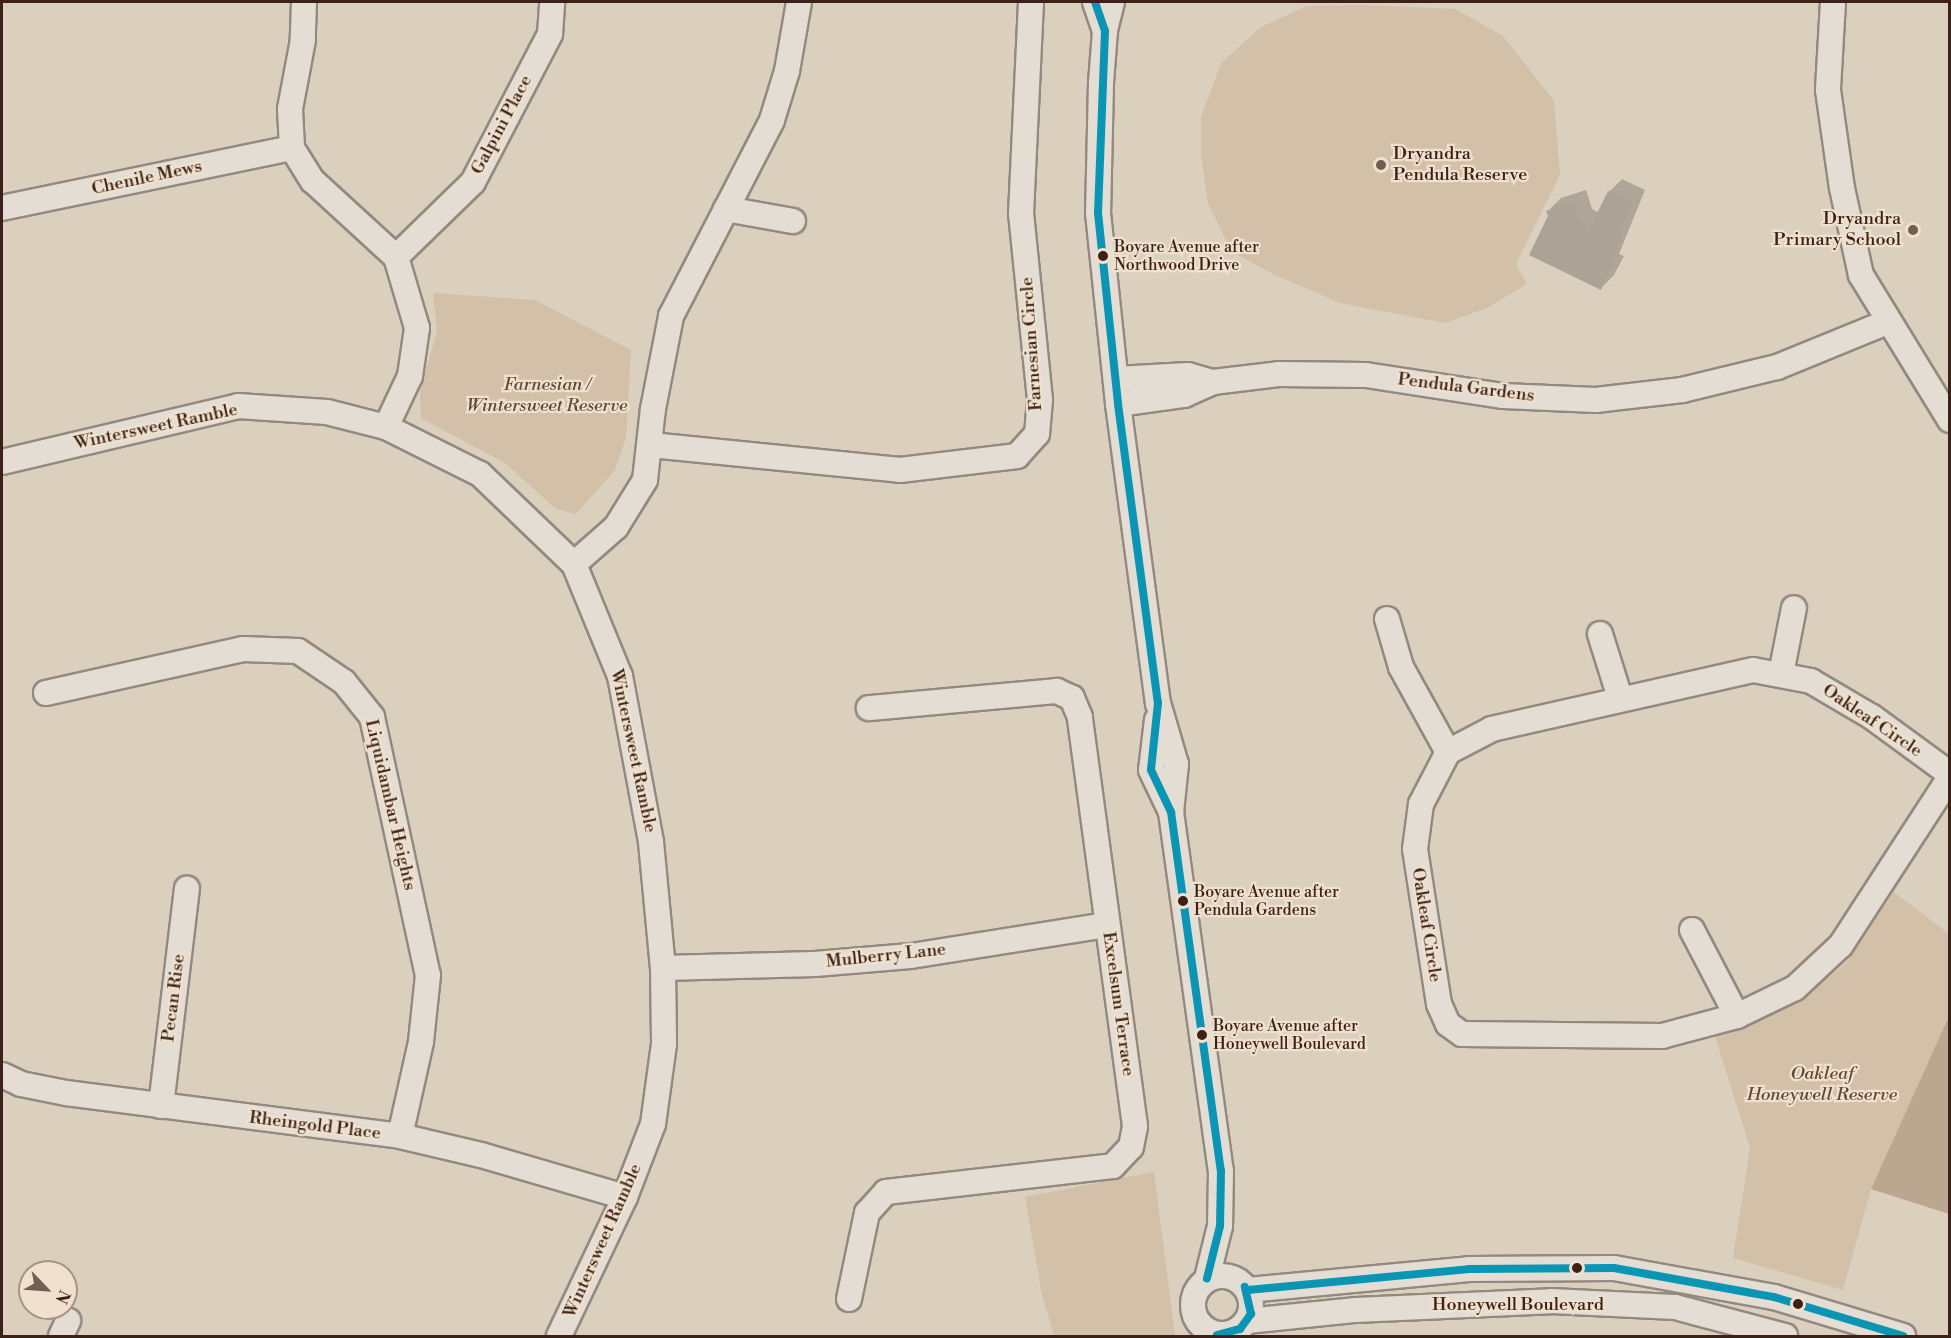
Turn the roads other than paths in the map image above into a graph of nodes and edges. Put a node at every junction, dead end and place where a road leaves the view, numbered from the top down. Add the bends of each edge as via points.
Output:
1 (304, 2) edge
2 (552, 2) edge
3 (800, 2) edge
4 (1031, 2) edge
5 (1095, 2) edge
6 (1112, 2) edge
7 (1833, 2) edge
8 (1105, 31) junction
9 (292, 148) junction
10 (2, 208) edge
11 (726, 209) junction
12 (793, 220) dead end
13 (396, 257) junction
14 (1887, 322) junction
15 (1116, 379) junction
16 (1213, 382) junction
17 (1118, 404) junction
18 (1950, 420) edge
19 (386, 427) junction
20 (651, 445) junction
21 (2, 462) edge
22 (574, 564) junction
23 (1794, 608) dead end
24 (1387, 619) dead end
25 (1600, 634) dead end
26 (1781, 674) junction
27 (46, 693) dead end
28 (1620, 698) junction
29 (868, 708) dead end
30 (1448, 752) junction
31 (1950, 776) edge
32 (187, 889) dead end
33 (1106, 925) junction
34 (1692, 930) dead end
35 (663, 968) junction
36 (1737, 1016) junction
37 (2, 1075) edge
38 (161, 1107) junction
39 (400, 1136) junction
40 (625, 1197) junction
41 (1220, 1226) junction
42 (1469, 1269) junction
43 (1207, 1278) junction
44 (1240, 1284) junction
45 (1774, 1297) junction
46 (849, 1299) dead end
47 (1474, 1302) junction
48 (1243, 1329) edge
49 (1761, 1330) junction
50 (1207, 1333) edge
51 (559, 1336) edge
52 (1785, 1336) edge
53 (1903, 1336) edge

1 - 9 street via 303,40 290,109
2 - 13 street, Galpini Place via 550,34 473,182
3 - 11 street via 787,71 772,120
4 - 20 street, Farnesian Circle via 1021,214 1040,400 1037,434 1017,456 900,470
5 - 8 street
6 - 8 street
7 - 14 street via 1828,90 1842,188 1861,275
8 - 15 street via 1098,213
9 - 10 street, Chenile Mews
9 - 13 street via 313,181
11 - 12 street
11 - 20 street via 671,316 653,409
13 - 19 street via 417,328 410,376
14 - 16 street, Pendula Gardens via 1777,368 1682,390 1596,400 1503,396 1366,375 1280,374
14 - 18 street
15 - 16 street, Pendula Gardens via 1188,375
15 - 17 street
16 - 17 street, Pendula Gardens via 1184,395
17 - 41 street via 1158,703 1151,770 1171,812 1221,1171
19 - 21 street, Wintersweet Ramble via 327,412 238,406
19 - 22 street, Wintersweet Ramble via 480,474
20 - 22 street via 645,480 616,527
22 - 35 street, Wintersweet Ramble via 620,676 651,843
23 - 26 street
24 - 30 street via 1401,667
25 - 28 street
26 - 28 street, Oakleaf Circle via 1753,670
26 - 31 street, Oakleaf Circle via 1811,681 1862,711
27 - 39 street, Liquidambar Heights via 243,649 298,651 344,682 372,717 428,975 421,1042
28 - 30 street, Oakleaf Circle via 1492,729
29 - 33 street, Excelsum Terrace via 1057,691 1072,698 1080,717
30 - 36 street, Oakleaf Circle via 1421,804 1414,849 1439,1004 1448,1024 1462,1034 1662,1036
31 - 36 street, Oakleaf Circle via 1840,945 1795,988
32 - 38 street, Pecan Rise
33 - 35 street, Mulberry Lane via 911,956 815,964
33 - 46 street, Excelsum Terrace via 1135,1126 1131,1147 1113,1166 886,1192 867,1213
34 - 36 street
35 - 40 street, Wintersweet Ramble via 664,1044 653,1124
37 - 38 street, Rheingold Place via 21,1084
38 - 39 street, Rheingold Place
39 - 40 street, Rheingold Place
40 - 51 street, Wintersweet Ramble
41 - 43 street
41 - 44 street
42 - 44 street, Honeywell Boulevard
42 - 45 street, Honeywell Boulevard via 1614,1268
42 - 47 street
43 - 44 street via 1220,1274
43 - 50 street via 1193,1303 1194,1313
44 - 48 street via 1251,1302
45 - 49 street
45 - 53 street, Honeywell Boulevard
47 - 48 street, Honeywell Boulevard
47 - 49 street, Honeywell Boulevard via 1551,1300 1675,1307
48 - 50 street via 1228,1335
49 - 52 street, Honeywell Boulevard

